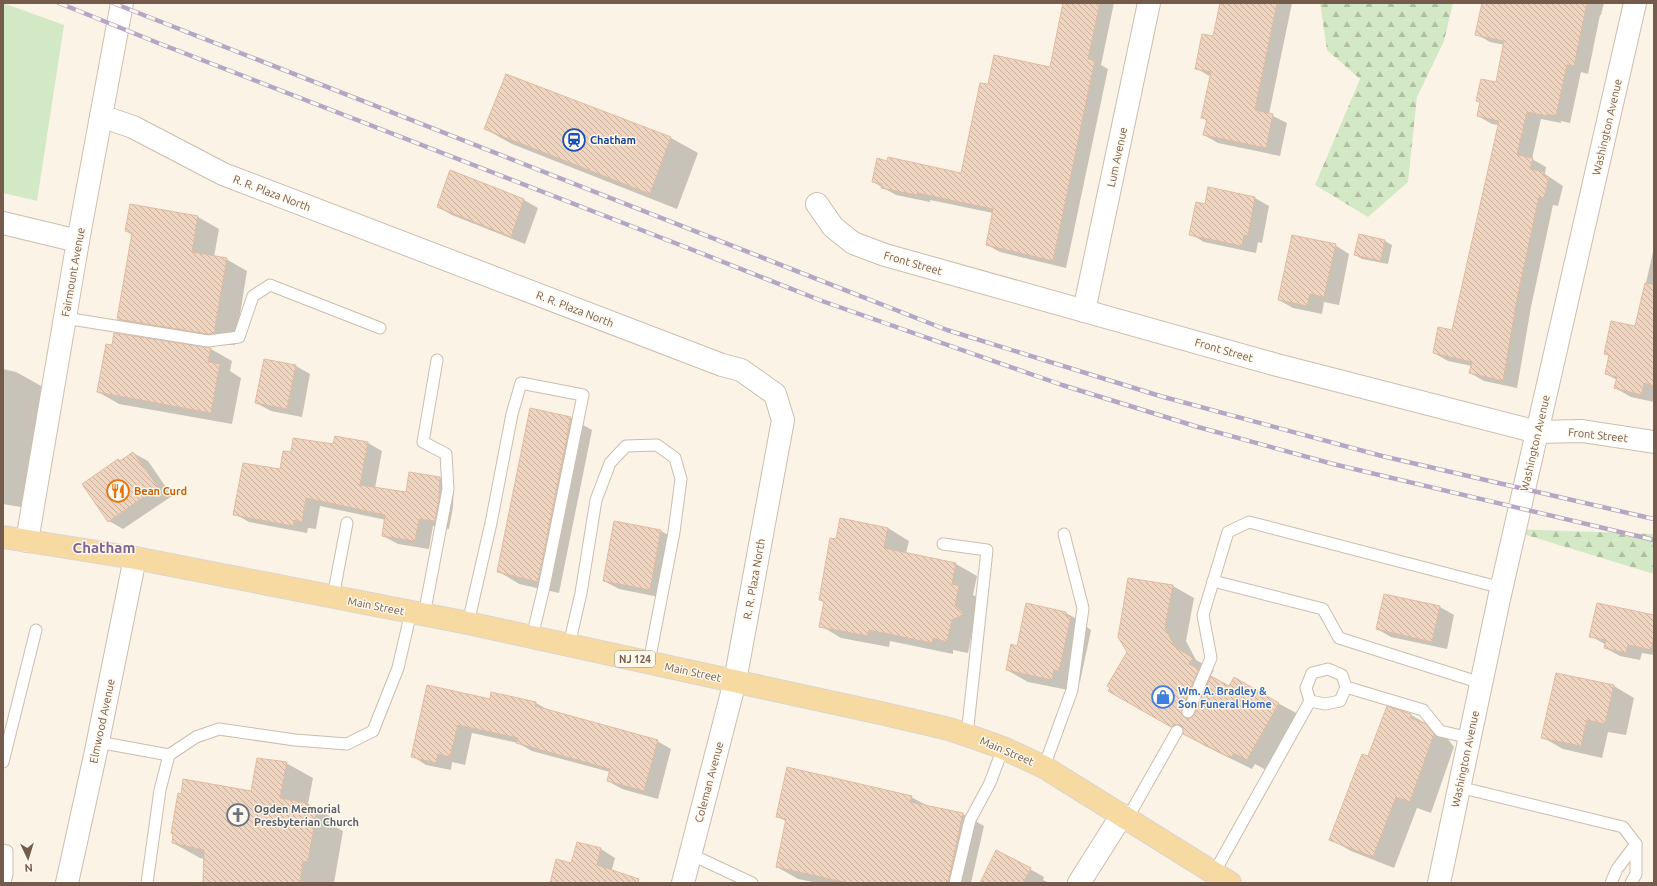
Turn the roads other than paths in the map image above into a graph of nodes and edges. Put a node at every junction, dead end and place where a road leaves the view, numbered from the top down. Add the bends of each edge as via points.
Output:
1 (122, 3) edge
2 (1149, 3) edge
3 (1635, 3) edge
4 (101, 116) junction
5 (817, 204) dead end
6 (3, 223) edge
7 (78, 241) junction
8 (1084, 311) junction
9 (65, 318) junction
10 (380, 328) dead end
11 (436, 360) dead end
12 (1537, 432) junction
13 (1654, 442) edge
14 (347, 523) dead end
15 (1064, 534) dead end
16 (3, 536) edge
17 (26, 541) junction
18 (943, 544) dead end
19 (135, 558) junction
20 (1213, 581) junction
21 (1502, 588) junction
22 (333, 597) junction
23 (418, 614) junction
24 (468, 623) junction
25 (36, 630) dead end
26 (532, 637) junction
27 (569, 645) junction
28 (649, 662) junction
29 (735, 681) junction
30 (1482, 683) junction
31 (1346, 687) junction
32 (1310, 701) junction
33 (1188, 712) dead end
34 (1177, 731) dead end
35 (967, 735) junction
36 (1470, 738) junction
37 (98, 742) junction
38 (1003, 748) junction
39 (169, 755) junction
40 (3, 762) edge
41 (1044, 767) junction
42 (1459, 787) junction
43 (1125, 817) junction
44 (1636, 844) junction
45 (3, 850) edge
46 (690, 854) junction
47 (1222, 878) edge
48 (5, 883) edge
49 (67, 883) edge
50 (147, 883) edge
51 (683, 883) edge
52 (752, 883) edge
53 (955, 883) edge
54 (1079, 883) edge
55 (1439, 883) edge
56 (1611, 883) edge
57 (1631, 883) edge

1 - 4 street, Fairmount Avenue
2 - 8 street, Lum Avenue
3 - 12 street, Washington Avenue
4 - 7 street, Fairmount Avenue
4 - 29 street, R. R. Plaza North via 133,127 223,174 741,370 775,394 783,420
5 - 8 street, Front Street via 833,227 853,243 885,255
6 - 7 street
7 - 9 street, Fairmount Avenue
8 - 12 street, Front Street via 1277,365
9 - 10 lane via 208,341 239,337 252,296 270,285
9 - 17 street, Fairmount Avenue
11 - 23 lane via 423,442 446,454 448,489
12 - 13 street, Front Street via 1582,431
12 - 21 street, Washington Avenue
14 - 22 lane
15 - 41 lane via 1083,608 1072,690
16 - 17 main road, Main Street / NJ 124
17 - 19 main road, Main Street / NJ 124
18 - 35 lane via 987,550
19 - 22 main road, Main Street / NJ 124
19 - 37 street, Elmwood Avenue
20 - 21 lane via 1228,532 1250,522
20 - 30 lane via 1323,609 1339,638
20 - 33 lane via 1203,616 1211,658
21 - 30 street, Washington Avenue
22 - 23 main road, Main Street / NJ 124
23 - 24 main road, Main Street / NJ 124
23 - 39 lane via 372,731 347,744 295,740 220,729 196,737
24 - 26 main road, Main Street / NJ 124
24 - 26 lane via 512,414 521,384 583,395
25 - 40 lane
26 - 27 main road, Main Street / NJ 124
27 - 28 main road, Main Street / NJ 124
27 - 28 lane via 581,593 596,500 610,463 626,446 657,445 675,458 681,480 674,532
28 - 29 main road, Main Street / NJ 124
29 - 35 main road, Main Street / NJ 124
29 - 46 street, Coleman Avenue
30 - 36 street, Washington Avenue
31 - 32 lane via 1340,701 1325,704
31 - 32 lane via 1342,675 1328,669 1312,673 1306,688
31 - 36 lane via 1423,710 1440,731
32 - 47 lane
34 - 43 lane
35 - 38 main road, Main Street / NJ 124
36 - 42 street, Washington Avenue
37 - 39 lane
37 - 49 street, Elmwood Avenue
38 - 41 main road, Main Street / NJ 124
38 - 53 lane via 990,783 970,820
39 - 50 lane via 160,790
41 - 43 main road, Main Street / NJ 124
42 - 44 lane via 1623,827
42 - 55 street, Washington Avenue
43 - 47 main road, Main Street / NJ 124
43 - 54 street
44 - 56 lane via 1617,869
44 - 57 lane via 1636,874
45 - 48 lane via 7,851
46 - 51 street, Coleman Avenue
46 - 52 lane

